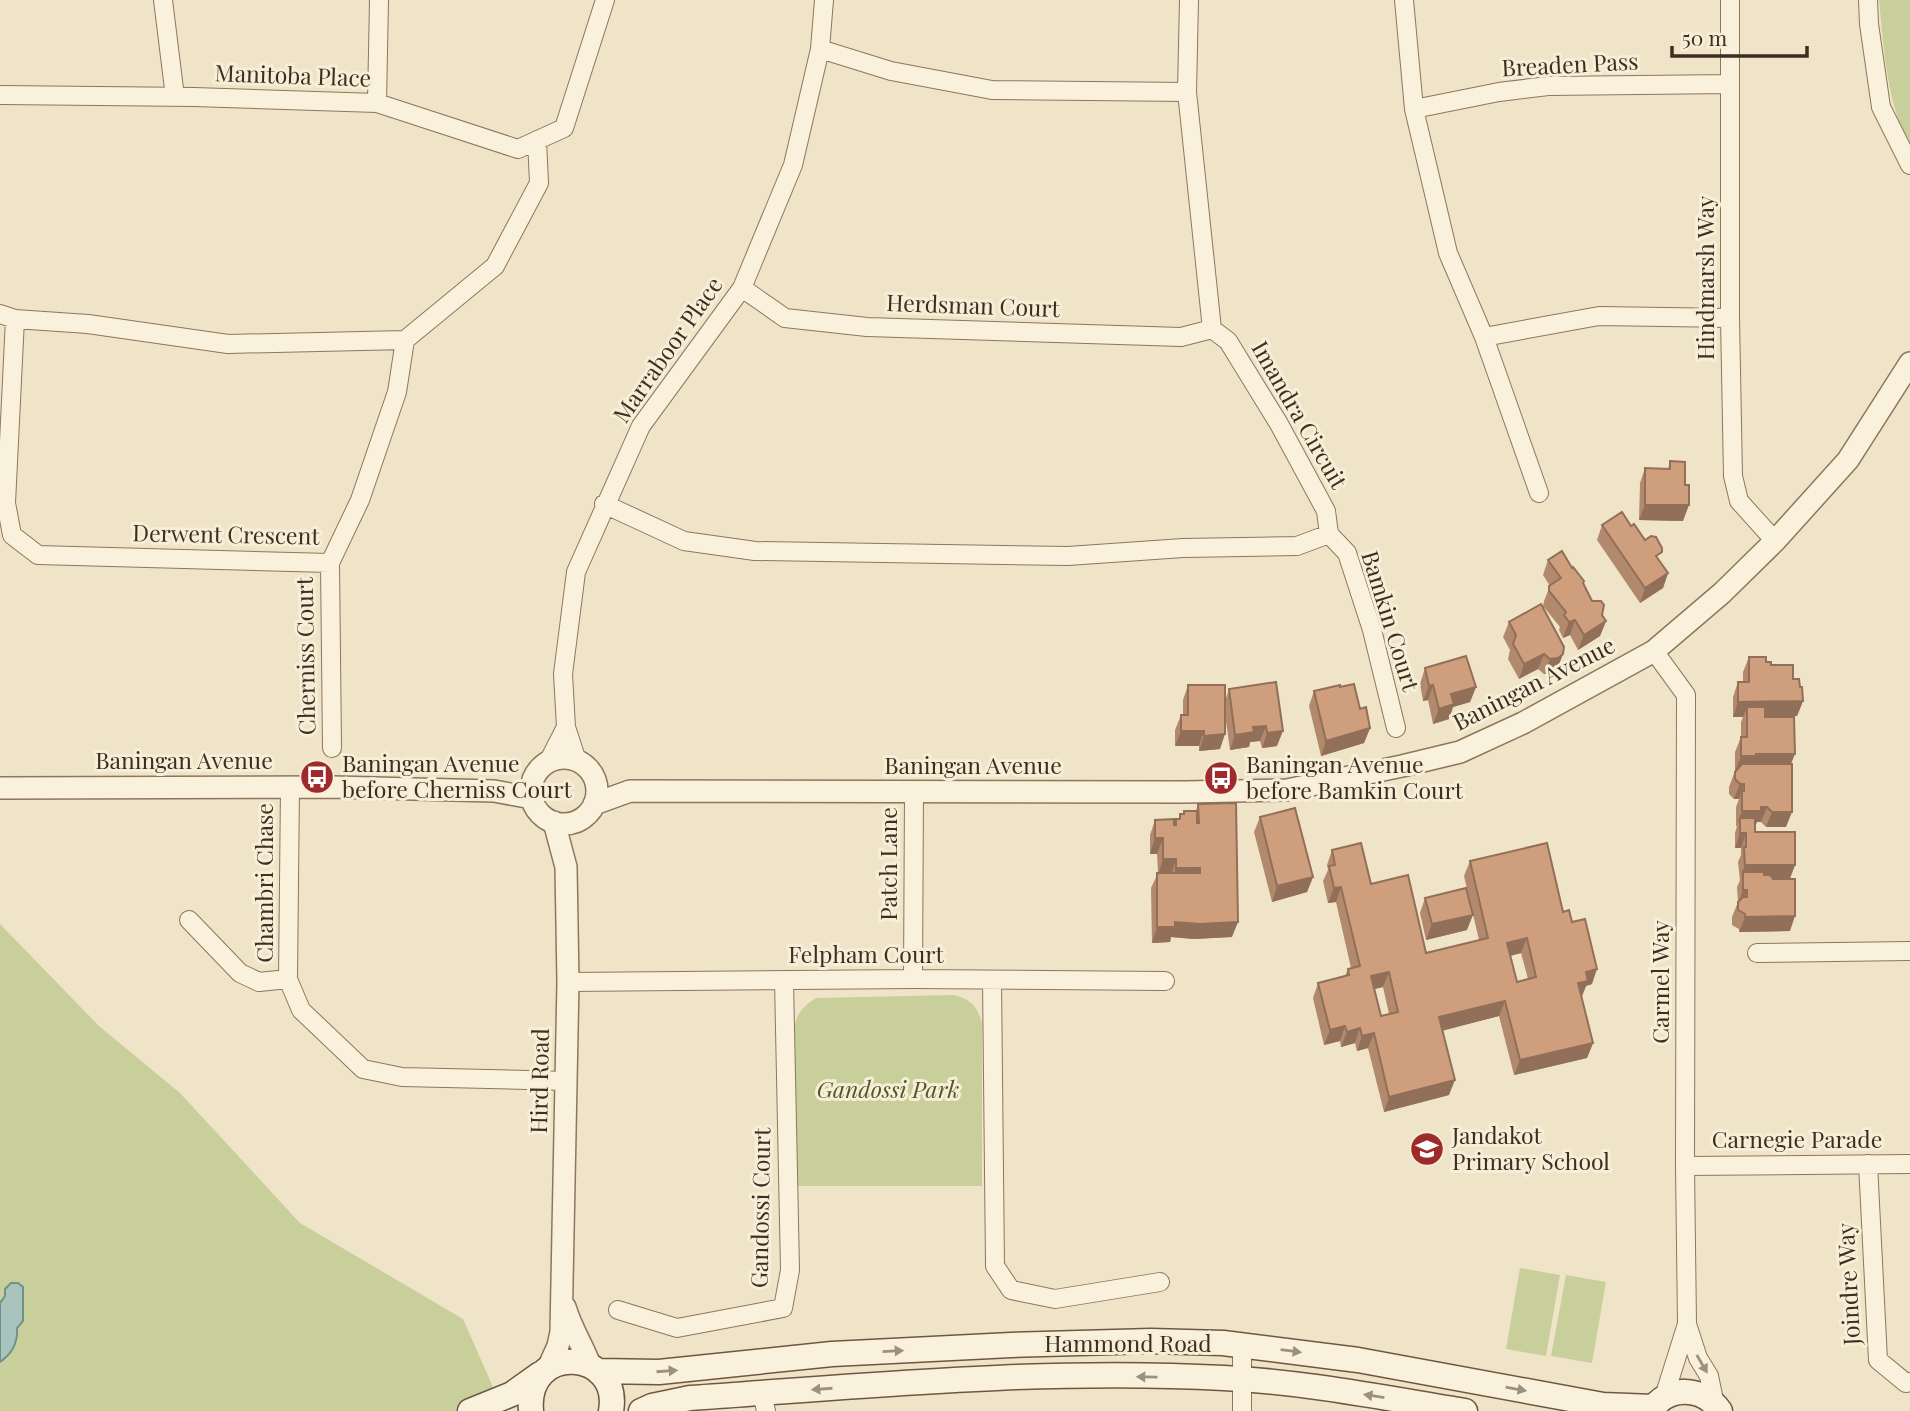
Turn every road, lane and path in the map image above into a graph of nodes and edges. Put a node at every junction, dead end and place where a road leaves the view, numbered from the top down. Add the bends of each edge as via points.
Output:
1 (163, 0) edge
2 (379, 0) edge
3 (605, 0) edge
4 (824, 0) edge
5 (1189, 0) edge
6 (1404, 0) edge
7 (1730, 0) edge
8 (1868, 0) edge
9 (820, 49) junction
10 (1730, 83) junction
11 (1187, 92) junction
12 (0, 94) edge
13 (174, 97) junction
14 (377, 103) junction
15 (1414, 109) junction
16 (537, 140) junction
17 (1910, 165) edge
18 (742, 288) junction
19 (8, 316) edge
20 (1730, 318) junction
21 (1212, 330) junction
22 (1484, 337) junction
23 (405, 340) junction
24 (1910, 363) edge
25 (1539, 494) dead end
26 (604, 504) junction
27 (1329, 534) junction
28 (1775, 541) junction
29 (330, 563) junction
30 (1654, 651) junction
31 (566, 727) junction
32 (1395, 728) dead end
33 (332, 748) dead end
34 (577, 761) junction
35 (548, 762) junction
36 (593, 776) junction
37 (290, 786) junction
38 (0, 788) edge
39 (533, 788) junction
40 (630, 791) junction
41 (914, 792) junction
42 (594, 804) junction
43 (578, 820) junction
44 (554, 822) junction
45 (566, 867) junction
46 (189, 920) dead end
47 (1910, 951) edge
48 (1757, 953) dead end
49 (288, 979) junction
50 (913, 979) junction
51 (784, 980) junction
52 (992, 980) junction
53 (1165, 981) dead end
54 (568, 982) junction
55 (567, 1081) junction
56 (1868, 1164) junction
57 (1910, 1164) edge
58 (1685, 1166) junction
59 (1160, 1282) dead end
60 (562, 1295) junction
61 (618, 1310) dead end
62 (1687, 1324) junction
63 (1242, 1345) junction
64 (594, 1368) junction
65 (545, 1370) junction
66 (1242, 1380) junction
67 (1910, 1382) edge
68 (764, 1402) edge
69 (1656, 1405) edge
70 (1719, 1409) edge
71 (470, 1411) edge
72 (531, 1411) edge
73 (611, 1411) edge
74 (641, 1411) edge
75 (1242, 1411) edge
76 (1465, 1411) edge

1 - 13 street
2 - 14 street
3 - 16 street, Manitoba Place via 564,128
4 - 9 street, Marraboor Place
5 - 11 street
6 - 15 street
7 - 10 street, Hindmarsh Way
8 - 17 street via 1881,107
9 - 11 street via 891,71 992,90
9 - 18 street, Marraboor Place via 793,165
10 - 15 street, Breaden Pass via 1549,86
10 - 20 street, Hindmarsh Way
11 - 21 street
12 - 13 street, Manitoba Place
13 - 14 street, Manitoba Place
14 - 16 street, Manitoba Place via 518,149
15 - 22 street via 1447,253
16 - 23 street via 539,183 495,266
18 - 21 street, Herdsman Court via 785,318 867,327 1181,337
18 - 26 street, Marraboor Place via 640,426
19 - 23 street, Derwent Crescent via 228,344
19 - 29 street, Derwent Crescent via 6,503 12,536 38,555
20 - 22 street via 1599,316
20 - 28 street, Hindmarsh Way via 1733,476 1740,500
21 - 27 street, Imandra Circuit via 1228,341 1279,424 1326,511
22 - 25 street
23 - 29 street, Derwent Crescent via 393,404 360,500
24 - 28 street, Baningan Avenue via 1849,460
26 - 27 street via 684,541 755,551 1068,556 1297,545
26 - 31 street, Marraboor Place via 576,572 563,674
27 - 32 street, Bamkin Court via 1348,553
28 - 30 street, Baningan Avenue
29 - 33 street, Cherniss Court
30 - 41 street, Baningan Avenue via 1460,752 1292,789
30 - 58 street, Carmel Way via 1686,695
31 - 34 street, Marraboor Place
31 - 35 street
34 - 35 street
34 - 36 street
35 - 39 street
36 - 40 street, Baningan Avenue
36 - 42 street
37 - 38 street, Baningan Avenue
37 - 39 street, Baningan Avenue
37 - 49 street, Chambri Chase
39 - 44 street via 536,808
40 - 41 street, Baningan Avenue
40 - 42 street, Baningan Avenue
41 - 50 street, Patch Lane
42 - 43 street
43 - 44 street
43 - 45 street, Hird Road
44 - 45 street, Hird Road
45 - 54 street, Hird Road
46 - 49 street, Chambri Chase via 240,973 260,982
47 - 48 street
49 - 55 street, Chambri Chase via 301,1010 363,1069 402,1077
50 - 51 street, Felpham Court
50 - 52 street, Felpham Court
51 - 54 street, Felpham Court
51 - 61 street, Gandossi Court via 790,1270 783,1308 677,1328
52 - 53 street, Felpham Court
52 - 59 street via 995,1266 1011,1290 1055,1299
54 - 55 street, Hird Road
55 - 60 street, Hird Road
56 - 57 street, Carnegie Parade
56 - 58 street, Carnegie Parade
56 - 67 street, Joindre Way via 1878,1360
58 - 62 street, Carmel Way
60 - 64 street, Hird Road via 572,1330
60 - 65 street, Hird Road via 558,1346
62 - 69 street, Carmel Way
62 -> 70 street, Carmel Way
64 -> 63 main road, Hammond Road via 659,1372 832,1354 1011,1345 1150,1341
63 - 66 street
63 -> 69 main road, Hammond Road via 1358,1360 1602,1405
64 - 65 main road, Hammond Road via 568,1361
64 - 73 main road via 611,1392
65 - 71 main road via 512,1394
65 - 72 main road via 534,1385
66 -> 68 main road, Hammond Road via 1070,1377 947,1381
66 - 75 street
76 -> 66 main road, Hammond Road via 1320,1387
68 - 74 main road, Hammond Road via 690,1398
69 - 70 main road, Hammond Road via 1679,1392 1692,1392

